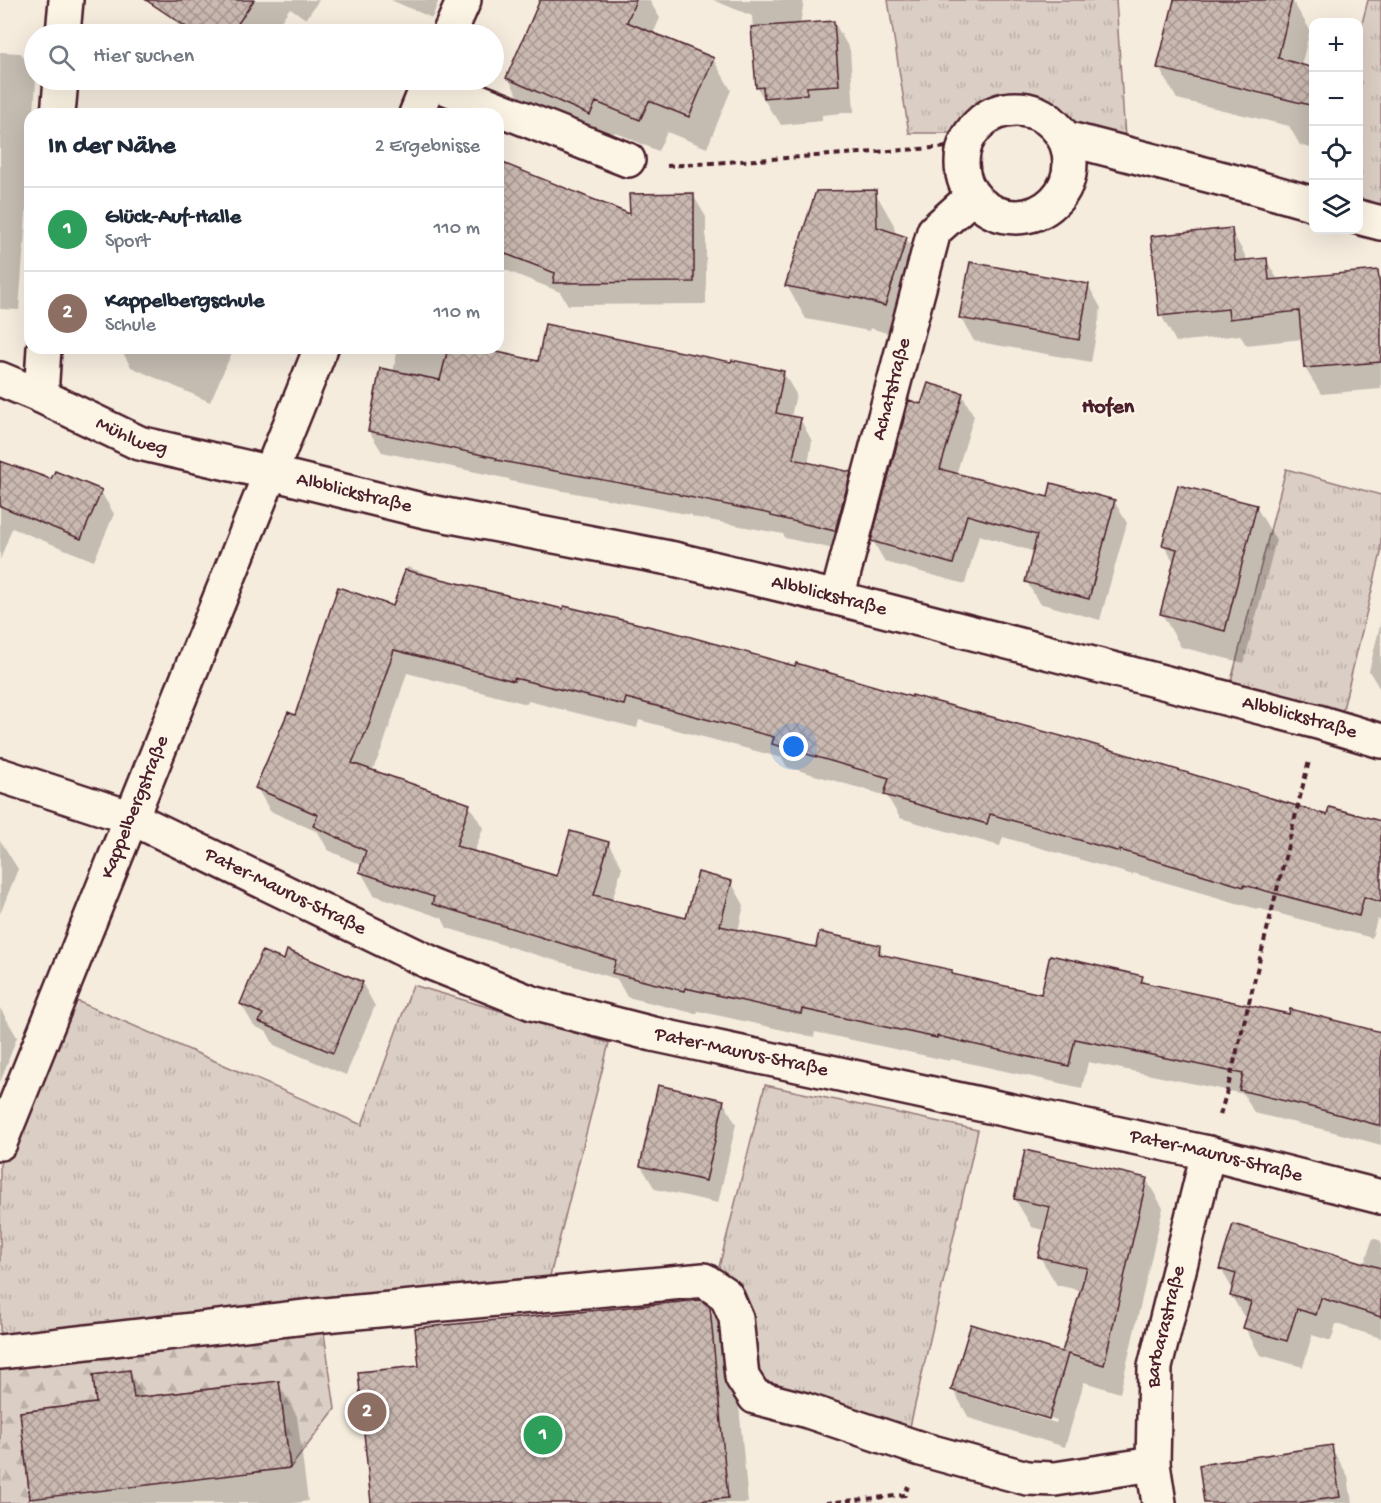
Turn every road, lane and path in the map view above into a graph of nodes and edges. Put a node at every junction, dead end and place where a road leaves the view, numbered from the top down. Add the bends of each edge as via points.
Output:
1 (66, 0) edge
2 (464, 0) edge
3 (64, 24) edge
4 (453, 24) edge
5 (60, 90) edge
6 (426, 90) edge
7 (455, 90) edge
8 (59, 108) edge
9 (418, 108) edge
10 (499, 108) edge
11 (504, 110) edge
12 (1065, 138) junction
13 (964, 146) junction
14 (628, 160) joint
15 (973, 196) junction
16 (1309, 203) edge
17 (1363, 218) edge
18 (1381, 224) edge
19 (44, 354) edge
20 (319, 354) edge
21 (0, 379) edge
22 (41, 396) junction
23 (271, 473) junction
24 (837, 598) junction
25 (1318, 722) junction
26 (1381, 741) edge
27 (0, 775) edge
28 (132, 818) junction
29 (0, 1143) edge
30 (1208, 1153) junction
31 (1381, 1197) edge
32 (0, 1352) edge
33 (1153, 1464) junction
34 (905, 1495) dead end
35 (825, 1503) edge
36 (1159, 1503) edge

1 - 3 street
2 - 4 street
5 - 8 street
6 - 9 street
7 - 10 street
11 - 14 street
12 - 13 street via 1054,123 1021,108 1002,110 986,118 972,130
12 - 15 street via 1071,159 1068,179 1058,197 1042,210 1022,217 1001,215 985,208
12 - 16 street
13 - 14 path via 656,167
13 - 15 street via 964,180
15 - 24 street, Achatstraße via 934,231
17 - 18 street
19 - 22 street
20 - 23 street, Kappelbergstraße
21 - 22 street, Mühlweg
22 - 23 street, Mühlweg via 139,443
23 - 24 street, Albblickstraße via 425,511 674,559
23 - 28 street, Kappelbergstraße
24 - 25 street, Albblickstraße
25 - 26 street, Albblickstraße
25 - 30 path via 1227,1091
27 - 28 street, Pater-Maurus-Straße
28 - 29 street, Kappelbergstraße
28 - 30 street, Pater-Maurus-Straße via 429,962 532,1003 653,1034
30 - 31 street, Pater-Maurus-Straße
30 - 33 street, Barbarastraße via 1155,1367
32 - 33 street via 315,1316 704,1280 726,1295 736,1318 742,1377 755,1397 1027,1478 1055,1479
33 - 36 street, Barbarastraße
34 - 35 path

